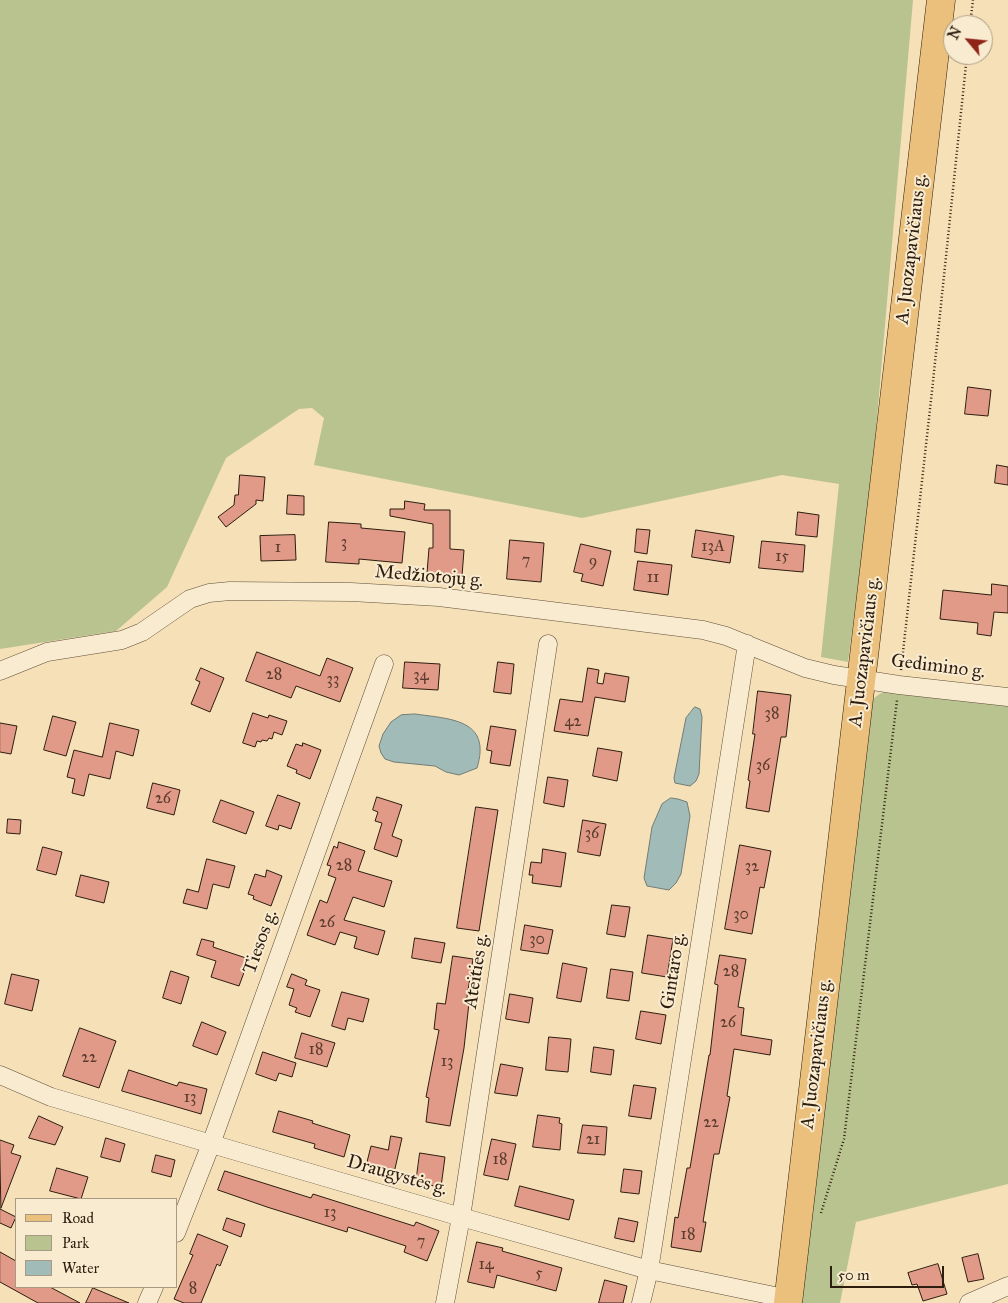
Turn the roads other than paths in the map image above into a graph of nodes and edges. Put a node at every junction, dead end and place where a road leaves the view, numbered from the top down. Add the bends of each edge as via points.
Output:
1 (941, 0) edge
2 (548, 644) dead end
3 (747, 644) junction
4 (384, 664) dead end
5 (0, 671) edge
6 (862, 679) junction
7 (1008, 697) edge
8 (0, 1075) edge
9 (211, 1144) junction
10 (461, 1217) junction
11 (178, 1228) edge
12 (649, 1270) junction
13 (1008, 1286) edge
14 (154, 1288) edge
15 (788, 1301) edge
16 (147, 1303) edge
17 (445, 1303) edge
18 (641, 1303) edge
19 (969, 1303) edge

1 - 6 main road, A. Juozapavičiaus g.
2 - 10 street, Ateities g.
3 - 5 street, Medžiotojų g. via 703,630 448,598 351,592 230,591 190,598 142,632 122,640 47,652
3 - 6 street, Medžiotojų g. via 805,668
3 - 12 street, Gintaro g.
4 - 9 street, Tiesos g.
6 - 7 street, Gedimino g.
6 - 15 main road, A. Juozapavičiaus g.
8 - 9 street, Draugystės g. via 51,1097
9 - 10 street, Draugystės g.
9 - 11 street, Tiesos g.
10 - 12 street, Draugystės g.
10 - 17 street, Ateities g.
12 - 15 street, Draugystės g.
12 - 18 street, Gintaro g.
13 - 19 street
14 - 16 street

